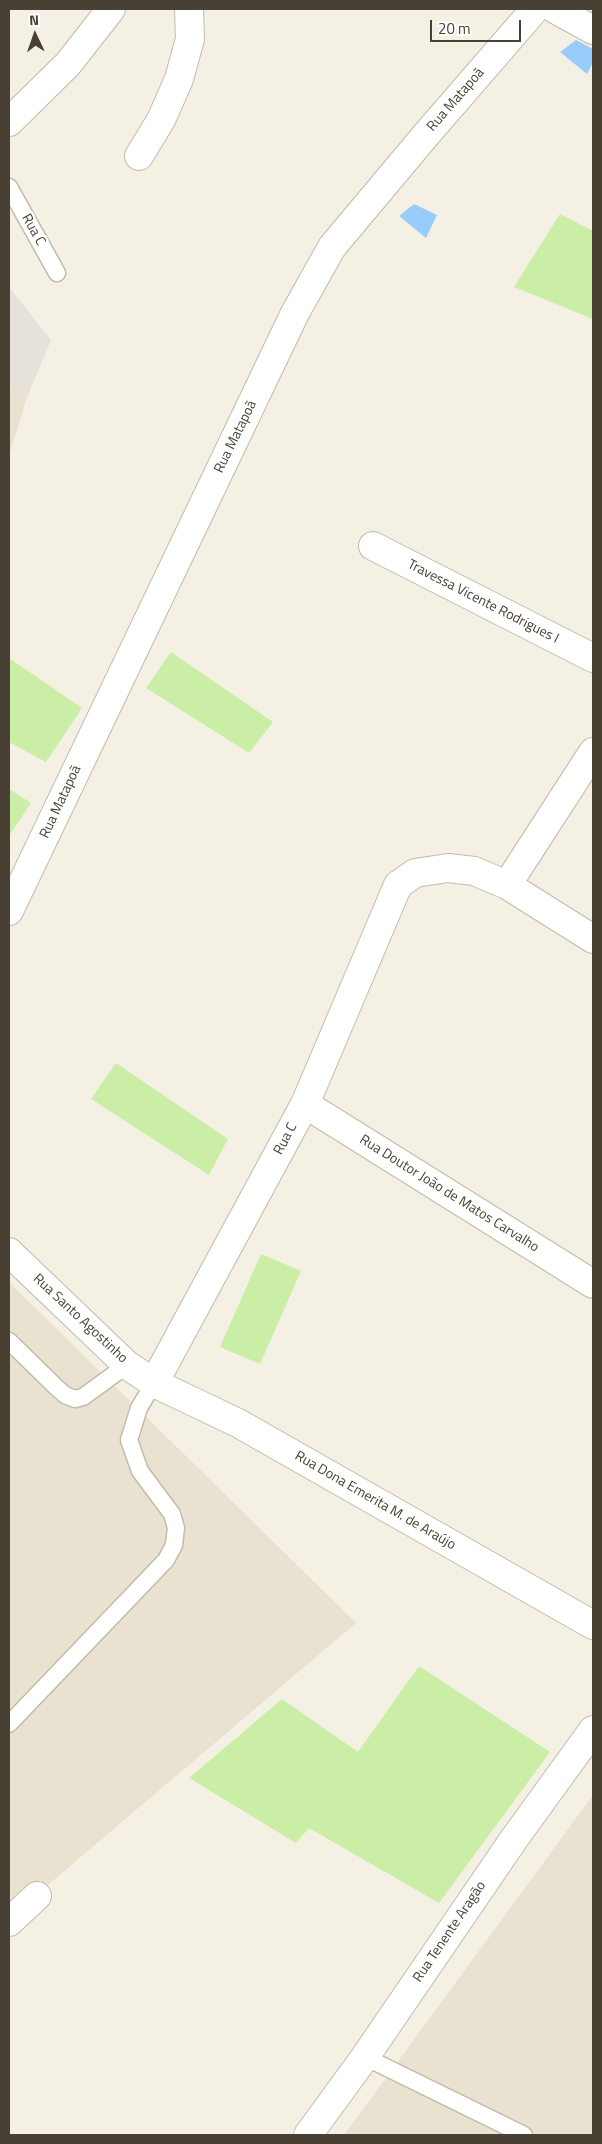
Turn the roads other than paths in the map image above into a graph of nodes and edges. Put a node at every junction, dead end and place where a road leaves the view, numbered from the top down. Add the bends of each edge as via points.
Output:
1 (111, 9) edge
2 (189, 9) edge
3 (535, 9) edge
4 (555, 9) edge
5 (593, 30) edge
6 (9, 122) edge
7 (139, 156) dead end
8 (9, 186) edge
9 (57, 273) dead end
10 (373, 546) dead end
11 (593, 658) edge
12 (593, 752) edge
13 (507, 885) junction
14 (9, 911) edge
15 (593, 939) edge
16 (305, 1104) junction
17 (9, 1252) edge
18 (593, 1284) edge
19 (9, 1341) edge
20 (127, 1365) junction
21 (154, 1383) junction
22 (593, 1625) edge
23 (9, 1724) edge
24 (593, 1730) edge
25 (37, 1896) dead end
26 (9, 1922) edge
27 (365, 2058) junction
28 (308, 2135) edge
29 (524, 2135) edge

1 - 6 street via 68,64
2 - 7 street via 190,39 179,79 161,120
3 - 14 street, Rua Matapoã via 332,247 295,313
4 - 5 street
8 - 9 lane, Rua C
10 - 11 street, Travessa Vicente Rodrigues I
12 - 13 street
13 - 15 street
13 - 16 street, Rua C via 474,871 448,868 416,873 398,885
16 - 18 street, Rua Doutor João de Matos Carvalho
16 - 21 street, Rua C
17 - 20 street, Rua Santo Agostinho
19 - 20 lane via 56,1388 75,1399 83,1397
20 - 21 street, Rua Santo Agostinho
21 - 22 street, Rua Dona Emerita M. de Araújo via 238,1423
21 - 23 lane via 139,1408 129,1440 140,1471 172,1514 176,1528 174,1546 166,1560
24 - 27 street, Rua Tenente Aragão via 514,1839
25 - 26 street
27 - 28 street, Rua Tenente Aragão
27 - 29 lane

